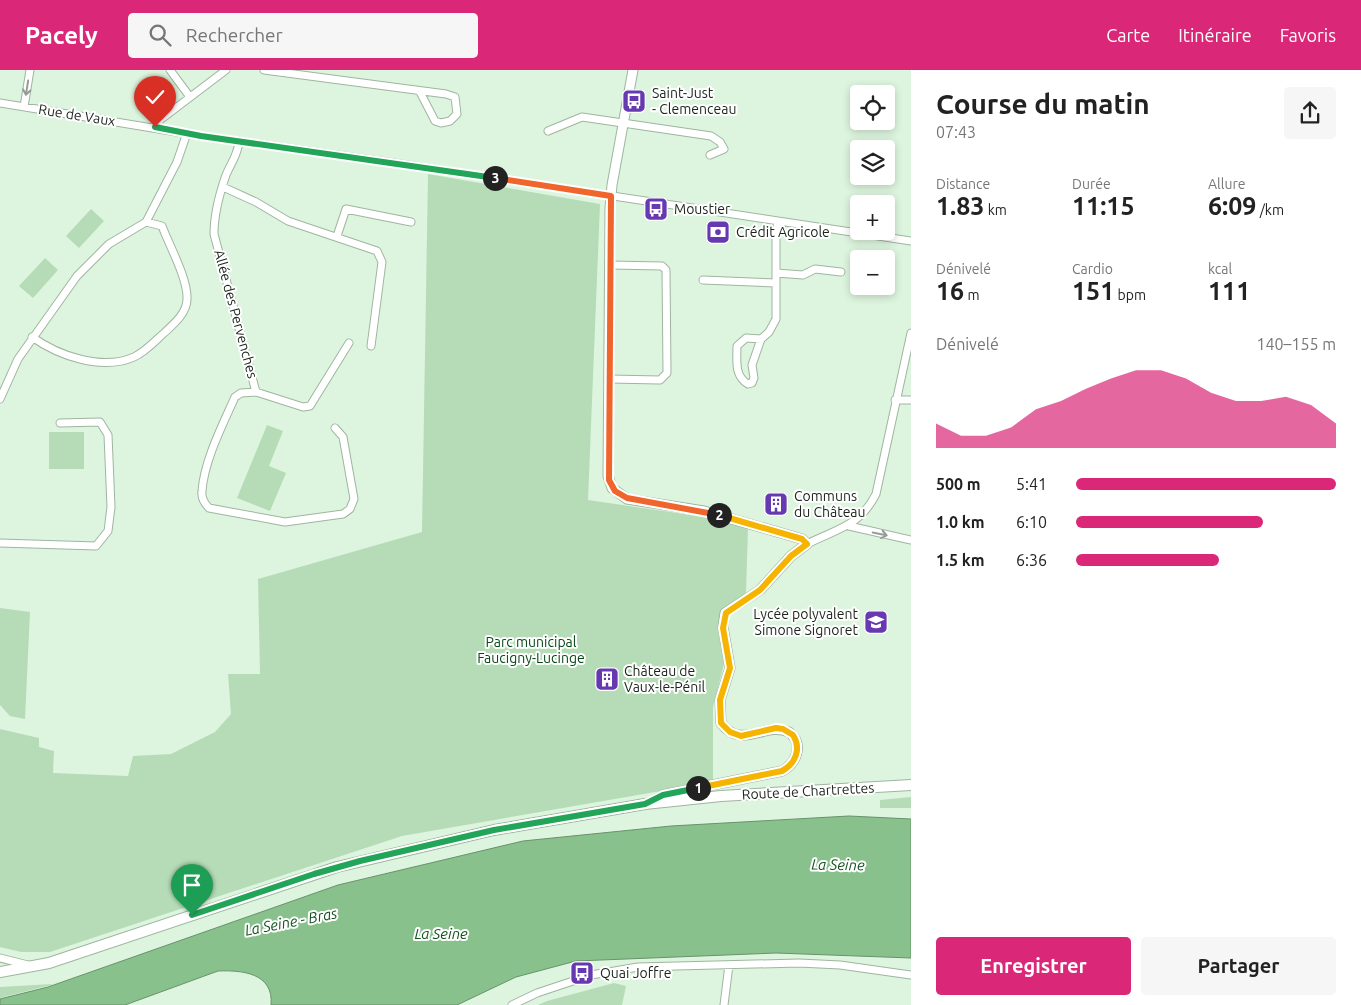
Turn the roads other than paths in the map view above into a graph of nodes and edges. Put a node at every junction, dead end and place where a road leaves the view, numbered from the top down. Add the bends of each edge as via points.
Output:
1 (30, 70) edge
2 (170, 70) edge
3 (226, 70) edge
4 (264, 70) edge
5 (633, 70) edge
6 (420, 92) junction
7 (190, 97) junction
8 (0, 103) edge
9 (24, 107) junction
10 (623, 123) junction
11 (155, 127) junction
12 (548, 130) dead end
13 (187, 133) junction
14 (239, 141) junction
15 (710, 156) dead end
16 (223, 186) junction
17 (611, 196) junction
18 (778, 221) junction
19 (146, 222) junction
20 (410, 222) dead end
21 (337, 236) junction
22 (911, 241) edge
23 (610, 265) junction
24 (842, 272) dead end
25 (776, 273) junction
26 (704, 280) dead end
27 (776, 283) junction
28 (911, 333) edge
29 (32, 337) junction
30 (761, 339) junction
31 (348, 344) dead end
32 (371, 346) dead end
33 (609, 380) junction
34 (256, 392) junction
35 (0, 399) edge
36 (895, 400) junction
37 (911, 400) edge
38 (60, 423) dead end
39 (335, 428) dead end
40 (849, 526) junction
41 (911, 540) edge
42 (0, 543) edge
43 (807, 544) junction
44 (911, 785) edge
45 (645, 804) junction
46 (0, 958) edge
47 (38, 966) junction
48 (728, 966) junction
49 (0, 970) edge
50 (911, 975) edge
51 (512, 1005) edge
52 (724, 1005) edge

1 -> 9 street
2 - 7 street
3 - 7 street
4 - 6 street
5 - 10 street
6 - 6 street via 455,97 457,114 450,121 441,123 435,120
7 - 11 street
8 - 9 street, Rue de Vaux
9 - 11 street, Rue de Vaux
10 - 12 street via 582,117
10 - 15 street via 711,136 724,149
10 - 17 street
11 - 13 street, Rue de Vaux
13 - 14 street, Rue de Vaux
13 - 19 street via 177,162
14 - 16 street, Allée des Pervenches
14 - 17 street, Rue de Vaux
16 - 21 street via 288,222
16 - 34 street, Allée des Pervenches via 214,210 214,234
17 - 18 street, Rue de Vaux
17 - 23 street
18 - 22 street, Rue de Vaux
18 - 25 street
19 - 29 street via 109,244 77,276
19 - 29 street via 162,226 185,285 185,307 176,323 135,356 124,360 90,362 76,359
20 - 21 street via 346,209
21 - 32 street via 380,254 382,262
23 - 33 street
23 - 33 street via 662,266 666,270 667,373 660,380
24 - 25 street via 815,269 803,275
25 - 27 street
26 - 27 street
27 - 30 street via 776,319
28 - 36 street
29 - 35 street
30 - 30 street via 746,338 737,346 737,372 748,384 754,378 752,365
31 - 34 street, Allée des Pervenches via 310,406 303,407
33 - 43 street via 608,476 622,497 704,511 802,539
34 - 39 street via 241,393 235,397 215,442 201,491 203,502 209,508 286,522 343,514 354,500 343,437
36 - 37 street
36 - 40 street via 876,494
38 - 42 street via 100,422 104,425 108,435 111,476 108,531 96,546
40 -> 41 street
40 - 43 street
43 - 45 street via 791,556 760,590 730,608 723,628 730,668 720,700 721,723 730,732 741,736 776,728 788,732 797,744 792,763 782,771 663,795
44 - 45 main road, Route de Chartrettes via 759,793
45 - 47 main road, Route de Chartrettes via 494,830 336,867
46 - 47 street
47 - 49 main road
48 - 50 street via 840,965
48 - 51 street via 614,969 538,993
48 - 52 street

